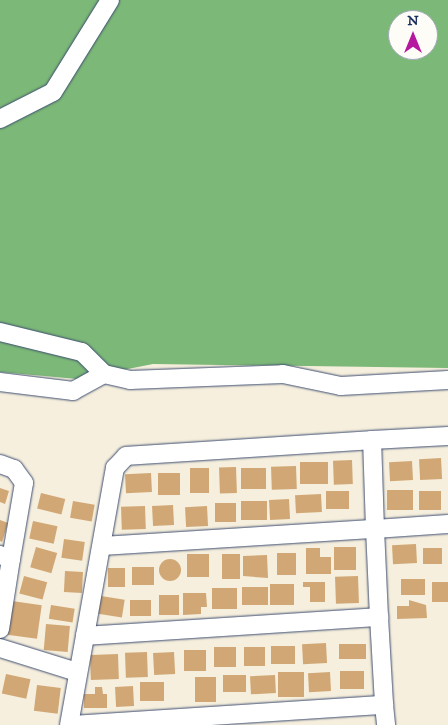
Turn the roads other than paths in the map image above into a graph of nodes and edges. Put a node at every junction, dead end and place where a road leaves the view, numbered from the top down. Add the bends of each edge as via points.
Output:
1 (110, 0) edge
2 (0, 119) edge
3 (0, 332) edge
4 (104, 374) junction
5 (448, 380) edge
6 (0, 382) edge
7 (448, 436) edge
8 (372, 440) junction
9 (0, 464) edge
10 (448, 524) edge
11 (375, 529) junction
12 (102, 546) junction
13 (5, 557) edge
14 (379, 617) junction
15 (0, 629) edge
16 (85, 636) junction
17 (0, 648) edge
18 (78, 672) junction
19 (384, 705) junction
20 (71, 725) edge
21 (386, 725) edge

1 - 2 street via 53,92
3 - 4 street via 82,352
4 - 5 street via 130,380 282,374 341,386
4 - 6 street via 73,391
7 - 8 street
8 - 11 street
8 - 12 street via 126,456 116,468
9 - 13 street via 14,469 24,483
10 - 11 street
11 - 12 street
11 - 14 street
12 - 16 street
13 - 15 street
14 - 16 street
14 - 19 street
16 - 18 street
17 - 18 street
18 - 20 street
19 - 20 street
19 - 21 street

